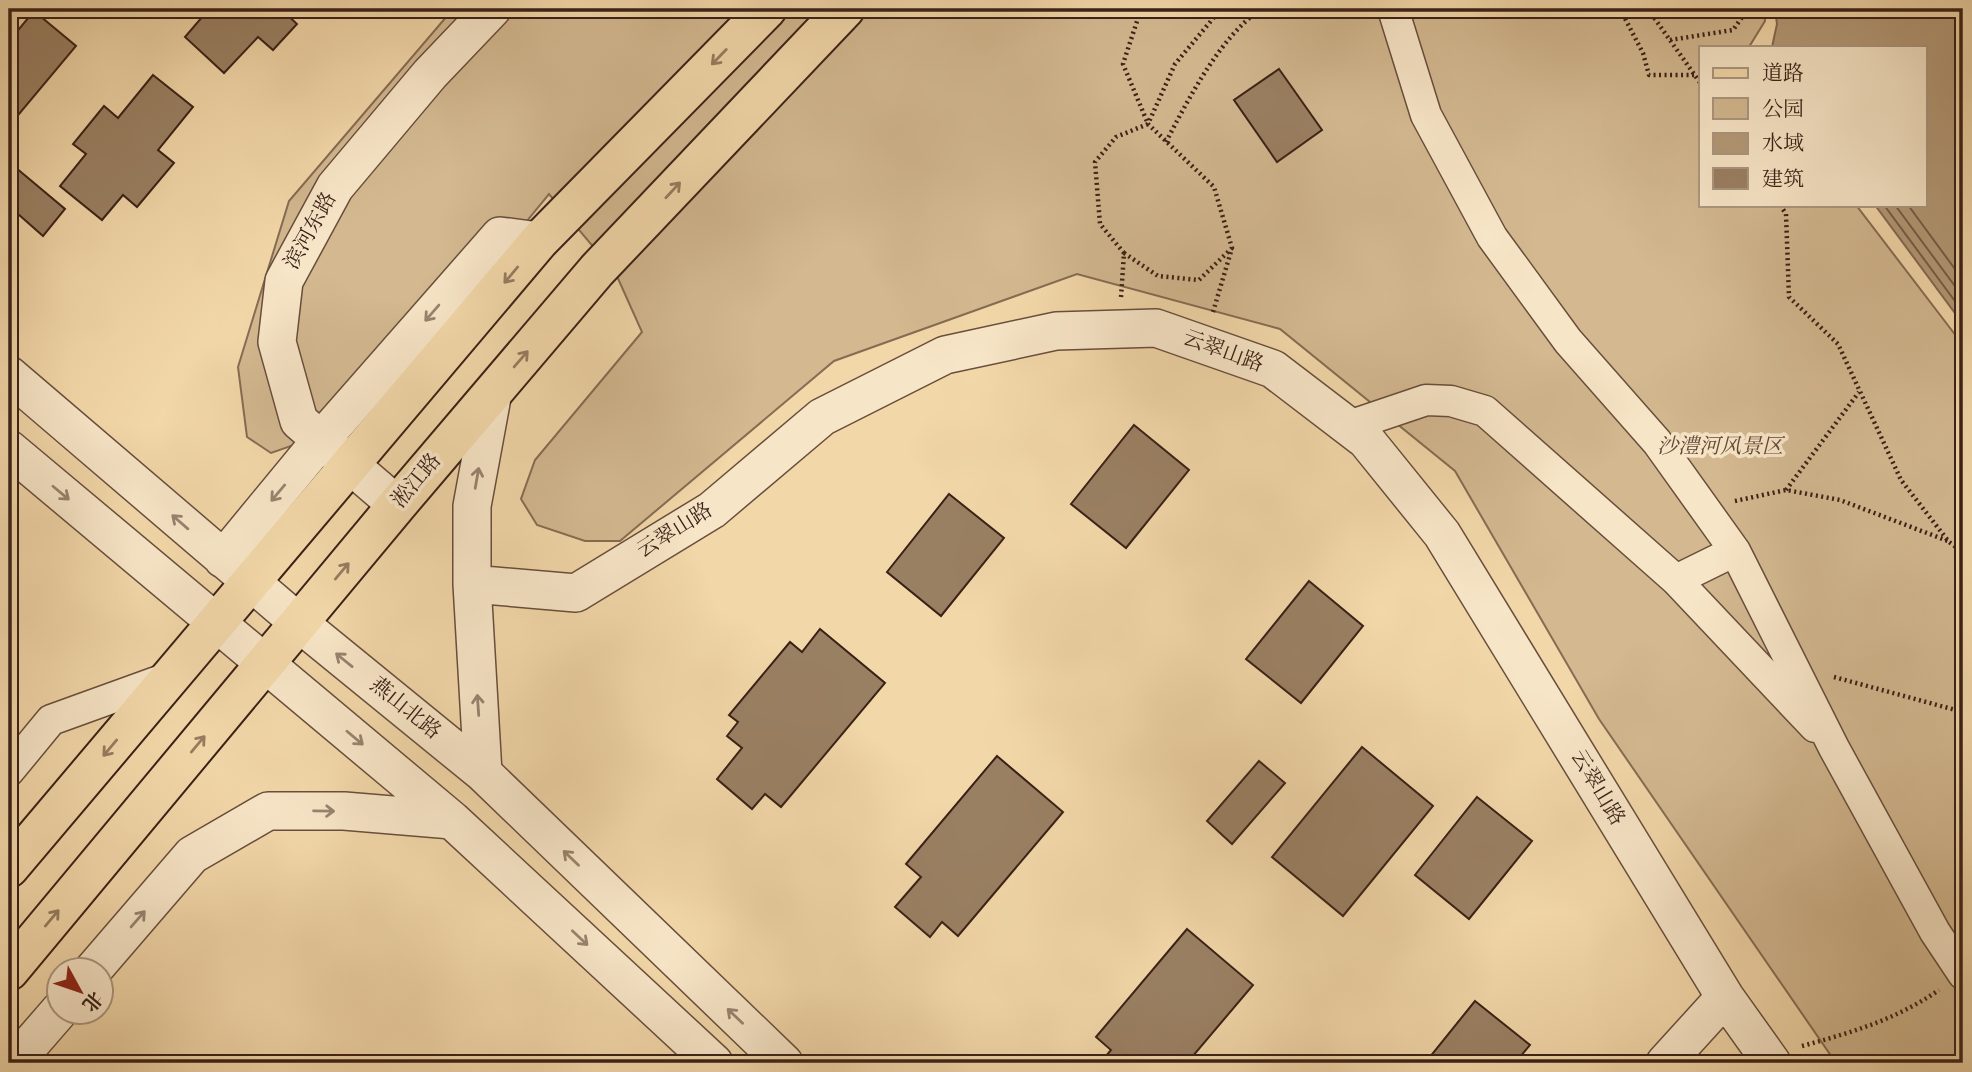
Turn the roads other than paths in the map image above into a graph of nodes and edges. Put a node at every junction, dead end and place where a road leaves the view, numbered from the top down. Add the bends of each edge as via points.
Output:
1 (492, 9) edge
2 (767, 9) edge
3 (845, 9) edge
4 (1393, 9) edge
5 (539, 241) junction
6 (9, 375) edge
7 (493, 391) junction
8 (1349, 426) junction
9 (321, 440) junction
10 (9, 449) edge
11 (349, 465) junction
12 (397, 505) junction
13 (1735, 551) junction
14 (237, 571) junction
15 (1676, 580) junction
16 (472, 584) junction
17 (217, 622) junction
18 (299, 623) junction
19 (266, 663) junction
20 (170, 677) junction
21 (1834, 748) junction
22 (9, 771) edge
23 (483, 773) junction
24 (452, 820) junction
25 (9, 869) edge
26 (106, 956) edge
27 (9, 971) edge
28 (1963, 974) edge
29 (1725, 997) junction
30 (46, 1026) edge
31 (1769, 1060) edge
32 (14, 1063) edge
33 (714, 1063) edge
34 (784, 1063) edge
35 (1665, 1063) edge

1 - 9 street, 滨河东路 via 430,74 335,187 284,281 277,342 299,421
2 -> 5 main road
7 -> 3 main road, 淞江路 via 597,270
4 - 13 street via 1426,115 1492,237 1568,341 1657,442
5 -> 9 street via 500,236
5 -> 11 main road
14 -> 6 street, 燕山北路
7 - 12 main road, 淞江路
16 -> 7 street via 472,506
8 - 15 street via 1426,400 1451,401 1485,411
8 - 16 street, 云翠山路 via 1273,369 1156,328 1056,331 945,355 822,417 712,510 576,593
8 - 29 street, 云翠山路 via 1366,440 1442,534
9 - 11 street, 滨河东路
9 -> 14 street
10 -> 17 street
11 - 12 street, 滨河东路
11 - 14 main road
18 -> 12 main road, 淞江路
13 - 15 street
13 - 21 street
14 - 17 main road
14 - 18 street, 燕山北路
15 - 21 street
23 -> 16 street
17 - 19 street
17 - 20 main road
18 - 19 main road, 淞江路
23 -> 18 street, 燕山北路
19 -> 24 street
27 -> 19 main road, 淞江路
20 - 22 street via 51,720
20 -> 25 main road
21 - 28 street via 1934,932
34 -> 23 street, 燕山北路
26 -> 24 street via 192,855 268,811 344,811
24 -> 33 street
29 - 31 street, 云翠山路
29 - 35 street
30 - 32 street

